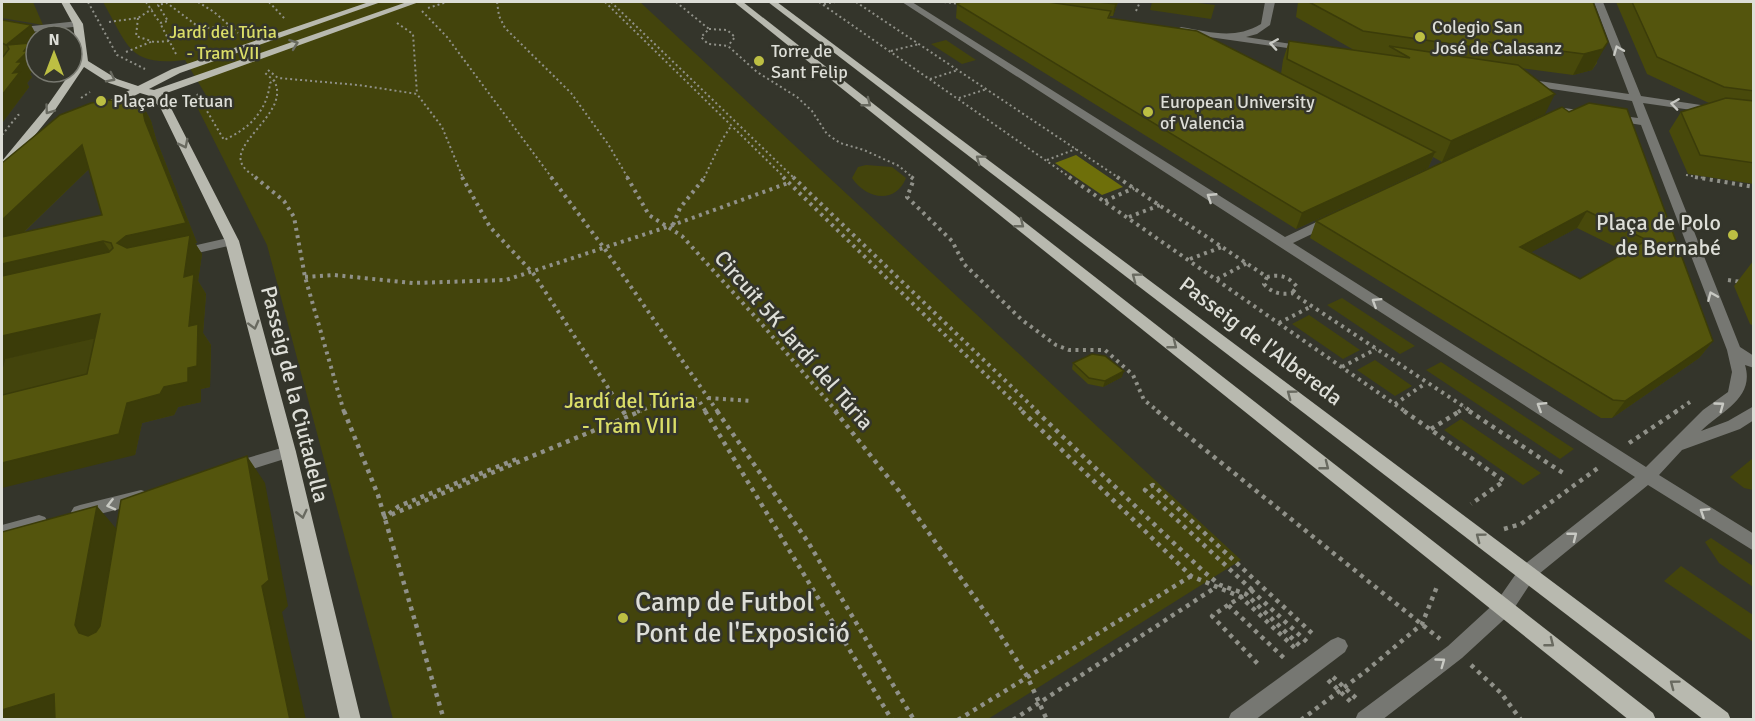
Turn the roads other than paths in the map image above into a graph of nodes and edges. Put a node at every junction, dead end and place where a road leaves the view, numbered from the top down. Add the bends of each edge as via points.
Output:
1 (65, 2) edge
2 (376, 2) edge
3 (738, 2) edge
4 (772, 2) edge
5 (907, 2) edge
6 (1270, 2) edge
7 (1599, 2) edge
8 (415, 4) edge
9 (78, 24) edge
10 (2, 29) edge
11 (1172, 29) edge
12 (24, 30) edge
13 (14, 31) junction
14 (1207, 34) junction
15 (2, 38) edge
16 (1232, 38) junction
17 (1208, 47) edge
18 (1318, 51) edge
19 (84, 63) edge
20 (1509, 80) edge
21 (68, 84) edge
22 (1566, 88) junction
23 (148, 92) junction
24 (1637, 99) junction
25 (1564, 111) junction
26 (89, 114) edge
27 (1754, 116) edge
28 (1645, 122) junction
29 (1533, 125) edge
30 (41, 142) edge
31 (2, 165) edge
32 (1340, 216) edge
33 (232, 242) junction
34 (1283, 243) junction
35 (162, 257) edge
36 (1734, 351) junction
37 (1754, 363) edge
38 (1754, 412) edge
39 (1678, 446) junction
40 (288, 452) junction
41 (216, 474) edge
42 (1648, 476) junction
43 (160, 491) edge
44 (137, 498) junction
45 (134, 522) edge
46 (2, 532) edge
47 (1754, 544) edge
48 (1527, 573) junction
49 (1504, 607) junction
50 (1328, 648) road end
51 (1362, 712) edge
52 (351, 720) edge
53 (1238, 720) edge
54 (1646, 720) edge
55 (1721, 720) edge

1 - 9 main road
2 - 23 main road via 190,66
3 -> 49 main road
48 -> 4 main road, Passeig de l'Albereda
34 -> 5 street
6 - 16 street via 1265,25 1254,33
24 -> 7 street
23 -> 8 main road
10 - 13 street
11 - 14 street
12 - 13 street
13 - 15 street
14 - 16 street
14 - 17 street
18 -> 16 street
19 -> 23 main road via 113,81
20 - 22 street
21 -> 31 main road
22 - 24 street
22 - 25 street via 1560,91
23 - 26 main road
23 -> 33 main road, Passeig de la Ciutadella via 166,108
27 -> 24 street
24 - 28 street
25 - 28 street
25 - 29 street
36 -> 28 street
30 - 31 main road
32 - 34 street
33 - 35 street
33 -> 40 main road, Passeig de la Ciutadella
42 -> 34 street
36 - 37 street
39 -> 36 street via 1735,394 1740,372
38 - 39 street via 1734,425
39 - 42 street
40 - 41 street
40 -> 52 main road, Passeig de la Ciutadella
47 -> 42 street
48 -> 42 street
43 - 44 street
44 - 45 street
44 -> 46 street
48 - 49 street
55 -> 48 main road, Passeig de l'Albereda
51 -> 49 street via 1394,697 1455,652
49 -> 54 main road
50 - 53 street

